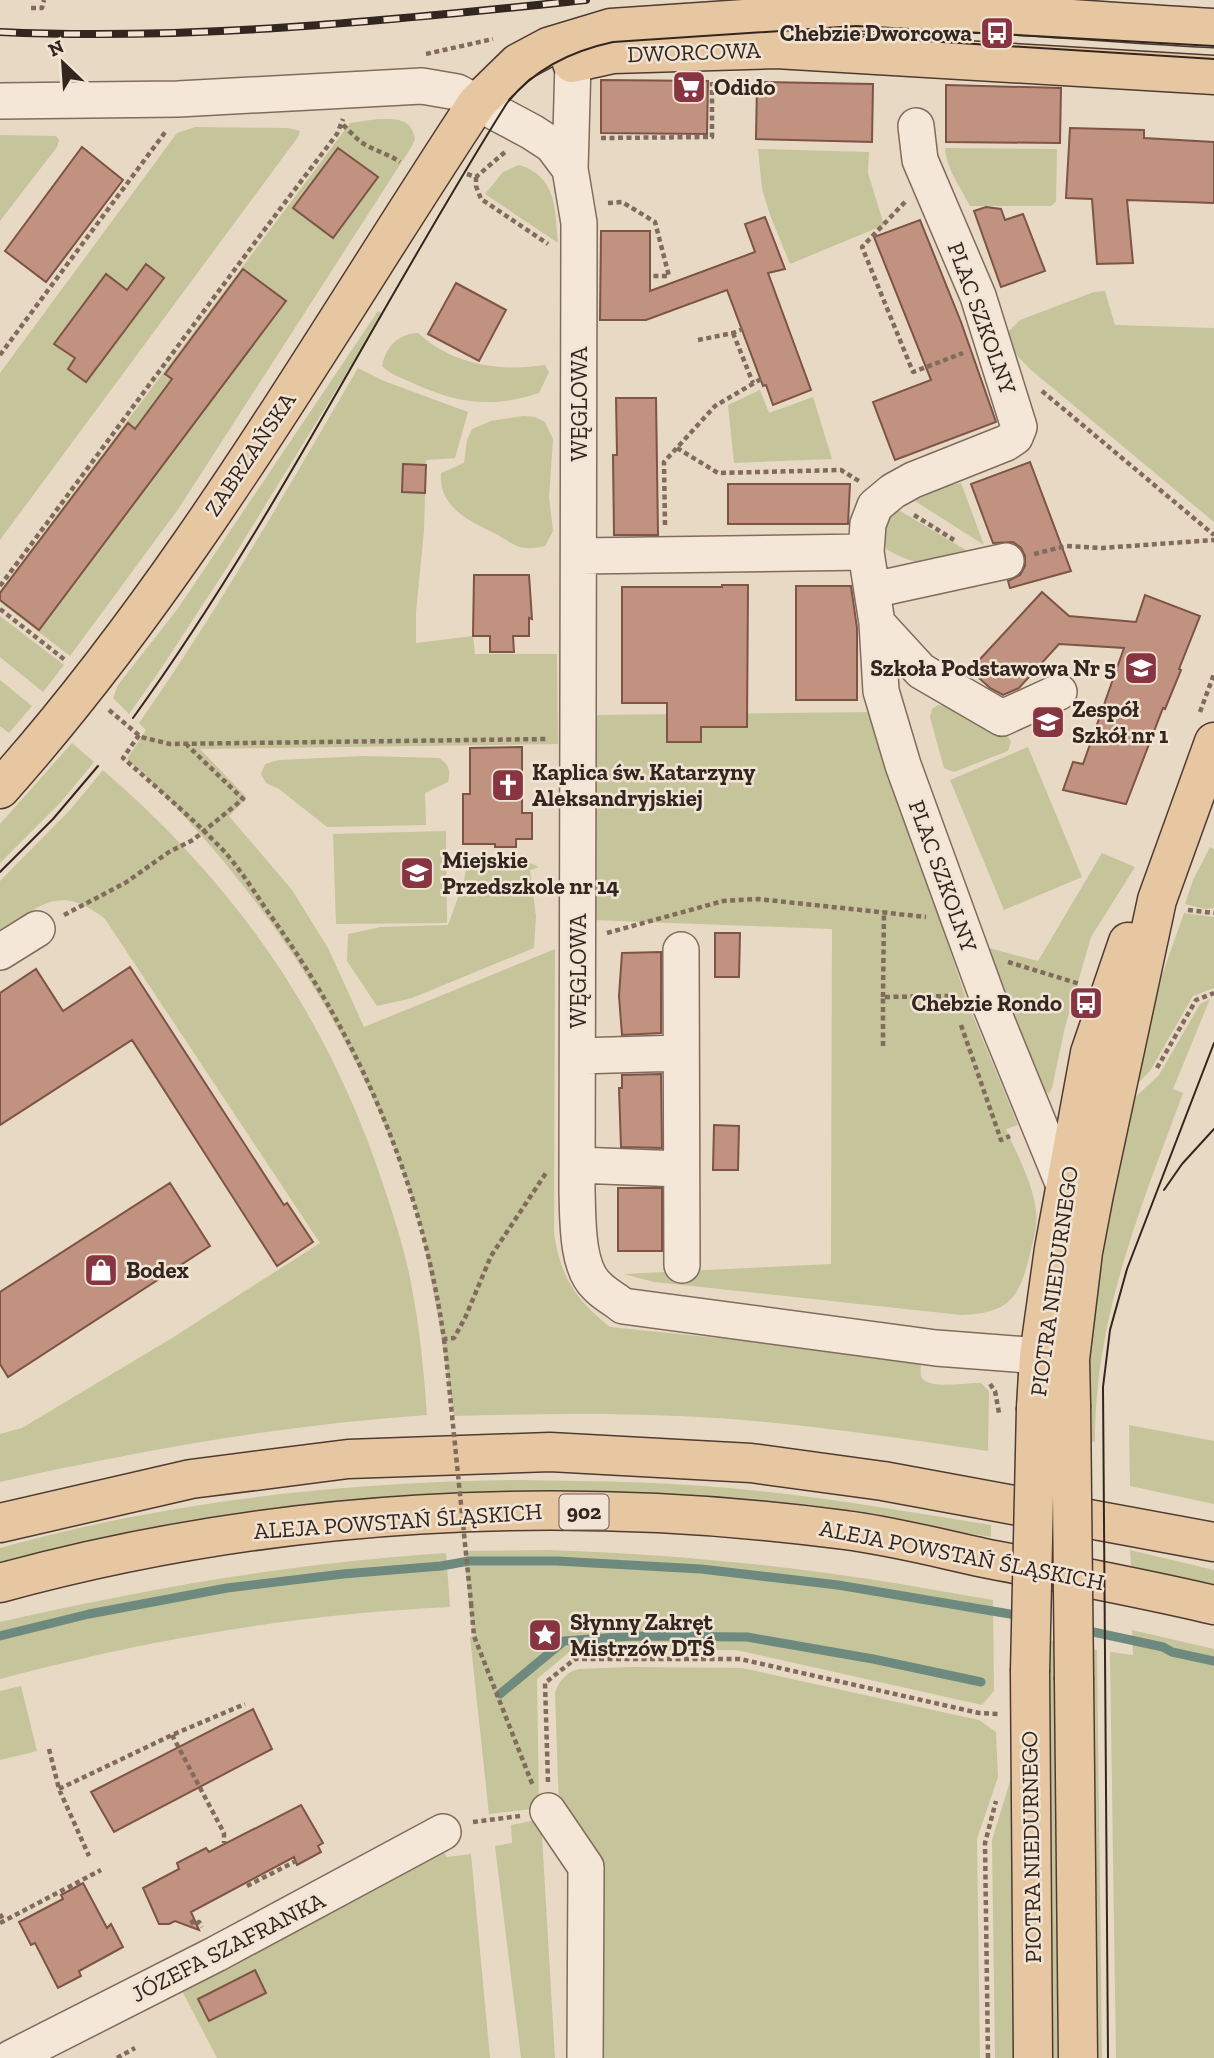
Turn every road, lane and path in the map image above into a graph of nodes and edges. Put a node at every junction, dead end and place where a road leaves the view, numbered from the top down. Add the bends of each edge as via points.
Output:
1 (44, 0) edge
2 (31, 8) dead end
3 (1214, 28) edge
4 (494, 39) dead end
5 (560, 55) junction
6 (416, 56) dead end
7 (712, 69) dead end
8 (1214, 75) edge
9 (0, 101) edge
10 (477, 103) junction
11 (332, 118) dead end
12 (343, 118) junction
13 (356, 118) dead end
14 (167, 122) dead end
15 (342, 125) junction
16 (916, 127) dead end
17 (596, 139) dead end
18 (407, 166) dead end
19 (570, 169) junction
20 (932, 188) junction
21 (596, 204) dead end
22 (650, 276) dead end
23 (743, 329) dead end
24 (733, 333) junction
25 (698, 340) dead end
26 (993, 341) junction
27 (0, 355) edge
28 (761, 379) dead end
29 (753, 383) junction
30 (1039, 389) dead end
31 (677, 448) junction
32 (886, 497) junction
33 (1214, 537) edge
34 (866, 552) junction
35 (665, 555) junction
36 (579, 556) junction
37 (1000, 562) junction
38 (0, 586) edge
39 (875, 607) junction
40 (0, 609) edge
41 (87, 685) junction
42 (1059, 692) dead end
43 (139, 735) junction
44 (551, 739) dead end
45 (1214, 742) edge
46 (186, 744) junction
47 (0, 789) edge
48 (204, 831) junction
49 (1157, 900) junction
50 (884, 911) junction
51 (961, 925) junction
52 (37, 929) joint
53 (601, 933) dead end
54 (681, 950) dead end
55 (0, 952) edge
56 (1000, 960) dead end
57 (1087, 986) dead end
58 (883, 998) junction
59 (956, 1009) dead end
60 (960, 1023) dead end
61 (883, 1046) dead end
62 (681, 1053) junction
63 (578, 1056) junction
64 (1018, 1132) dead end
65 (577, 1152) junction
66 (681, 1168) junction
67 (1065, 1188) junction
68 (682, 1265) dead end
69 (444, 1339) junction
70 (1055, 1357) junction
71 (1054, 1407) junction
72 (0, 1523) edge
73 (1214, 1542) edge
74 (0, 1583) edge
75 (1214, 1605) edge
76 (245, 1704) dead end
77 (1002, 1724) dead end
78 (172, 1735) junction
79 (49, 1749) dead end
80 (59, 1789) junction
81 (996, 1800) dead end
82 (548, 1811) junction
83 (505, 1818) dead end
84 (443, 1832) dead end
85 (225, 1843) dead end
86 (89, 1856) dead end
87 (296, 1861) dead end
88 (101, 1870) dead end
89 (247, 1886) dead end
90 (0, 1914) edge
91 (2, 1922) edge
92 (135, 2048) dead end
93 (10, 2058) edge
94 (117, 2058) edge
95 (586, 2058) edge
96 (988, 2058) edge
97 (1033, 2058) edge
98 (1079, 2058) edge

1 - 2 path via 42,8
3 - 5 main road, DWORCOWA via 847,12 611,28
4 - 6 path
5 - 8 main road, DWORCOWA via 776,49
5 - 10 main road, DWORCOWA via 541,72
5 - 19 street, WĘGLOWA
7 - 17 path via 712,137
9 - 10 street via 177,99 422,86 457,92
10 - 19 street via 552,145
10 - 41 main road, ZABRZAŃSKA via 255,449
11 - 12 path
12 - 13 path
12 - 15 path
14 - 27 path via 162,138
15 - 18 path via 361,142
15 - 38 path
16 - 20 street, PLAC SZKOLNY via 920,160
19 - 36 street, WĘGLOWA via 579,223
20 - 26 street, PLAC SZKOLNY
20 - 26 path via 909,198 862,247 913,372
21 - 22 path via 622,202 655,222 669,276
23 - 24 path
24 - 25 path
24 - 29 path
26 - 32 street, PLAC SZKOLNY via 1019,427 1015,436
28 - 29 path
29 - 31 path via 715,406
30 - 33 path
31 - 32 path via 718,473 841,470
31 - 35 path via 664,462
32 - 34 street, PLAC SZKOLNY via 875,506 868,524
32 - 37 path
33 - 37 path via 1102,548 1066,546
34 - 35 street
34 - 39 street, PLAC SZKOLNY
35 - 36 street
36 - 63 street, WĘGLOWA
37 - 39 street
39 - 42 street via 922,671 1002,718
39 - 51 street, PLAC SZKOLNY via 881,691
40 - 41 path
41 - 43 path
41 - 47 main road, ZABRZAŃSKA
43 - 46 path
43 - 48 path via 123,758
44 - 46 path
45 - 49 main road, PIOTRA NIEDURNEGO
46 - 48 path via 243,799
48 - 52 path via 125,883
48 - 69 path via 237,867 286,937 362,1066 422,1226
49 - 67 main road, PIOTRA NIEDURNEGO via 1125,947 1094,1041
49 - 70 main road, PIOTRA NIEDURNEGO via 1083,1252
50 - 51 path
50 - 53 path via 758,899 723,901
50 - 58 path
51 - 67 street, PLAC SZKOLNY
52 - 55 street
54 - 62 street
56 - 57 path
58 - 59 path via 951,996
58 - 61 path
60 - 64 path via 1001,1140
62 - 63 street
62 - 66 street
63 - 65 street, WĘGLOWA
65 - 66 street
65 - 69 path via 563,1149 530,1194 491,1256 466,1318 454,1338
65 - 70 street, WĘGLOWA via 578,1230 586,1269 595,1285 624,1306 936,1348
66 - 68 street
67 - 70 main road, PIOTRA NIEDURNEGO
69 - 82 path, bridge via 474,1636 534,1788
70 - 71 main road, PIOTRA NIEDURNEGO
71 - 97 main road, PIOTRA NIEDURNEGO, bridge via 1030,1672
71 - 98 main road, PIOTRA NIEDURNEGO, bridge via 1074,1681
72 - 73 main road via 191,1479 348,1459 550,1452 751,1463 883,1480
74 - 75 main road, ALEJA POWSTAŃ ŚLĄSKICH / 902 via 188,1540 291,1524 526,1510 750,1519 849,1531
76 - 78 path
77 - 82 path via 1001,1714 979,1713 740,1659 575,1659 545,1683
78 - 80 path
78 - 85 path via 224,1833
79 - 80 path
80 - 86 path
81 - 96 path via 985,1843
82 - 83 path
82 - 95 street via 586,1867
84 - 93 street, JÓZEFA SZAFRANKA
87 - 89 path
88 - 91 path
90 - 91 path
92 - 94 path

